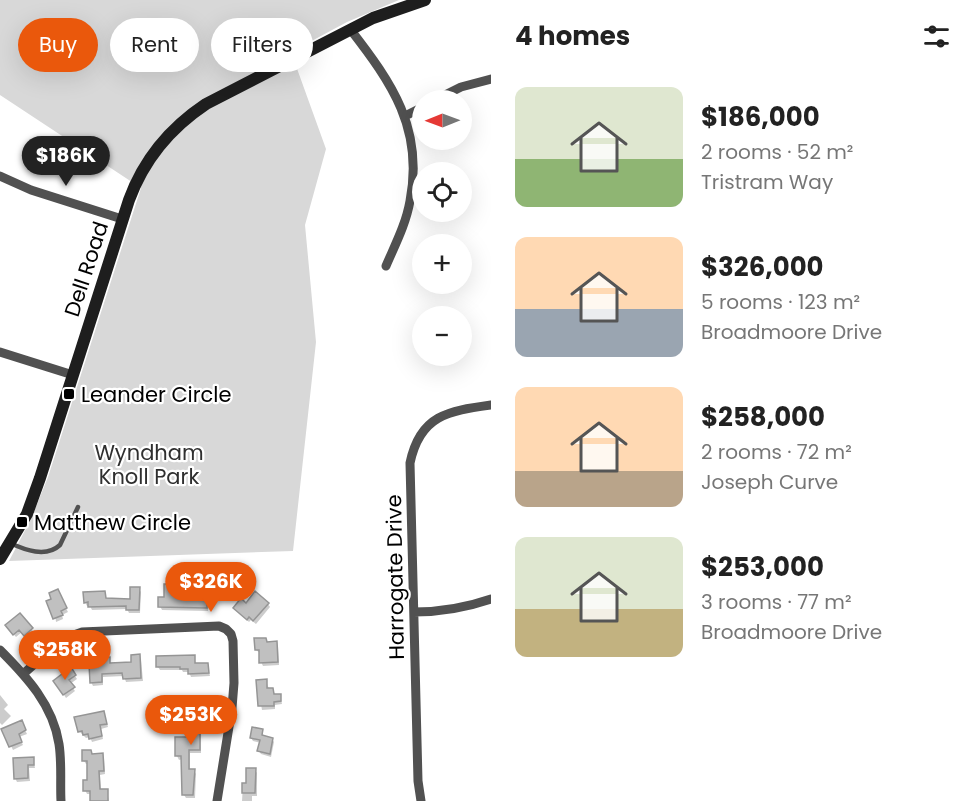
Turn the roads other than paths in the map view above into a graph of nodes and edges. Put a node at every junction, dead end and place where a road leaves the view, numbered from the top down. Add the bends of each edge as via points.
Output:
1 (425, 0) edge
2 (350, 29) junction
3 (491, 79) edge
4 (455, 90) edge
5 (412, 112) edge
6 (405, 116) junction
7 (0, 176) edge
8 (122, 219) junction
9 (386, 266) dead end
10 (0, 352) edge
11 (73, 375) junction
12 (491, 405) edge
13 (78, 507) dead end
14 (5, 540) edge
15 (0, 559) edge
16 (491, 599) edge
17 (414, 612) junction
18 (0, 650) edge
19 (23, 674) junction
20 (61, 801) edge
21 (217, 801) edge
22 (420, 801) edge

1 - 2 street, Dell Road
2 - 6 street via 386,79
2 - 8 street, Dell Road via 189,116 144,166
3 - 4 street
5 - 6 street
6 - 9 street via 413,151 411,194 403,228
7 - 8 street
8 - 11 street, Dell Road
10 - 11 street
11 - 14 street, Dell Road via 27,514
12 - 17 street, Harrogate Drive via 441,416 429,424 413,449 410,463
13 - 14 lane via 57,548 30,551
14 - 15 street, Dell Road
16 - 17 street via 445,612
17 - 22 street, Harrogate Drive
18 - 19 street
19 - 20 street via 44,701 53,722 59,745
19 - 21 street via 60,643 82,632 219,626 226,629 233,641 234,683

